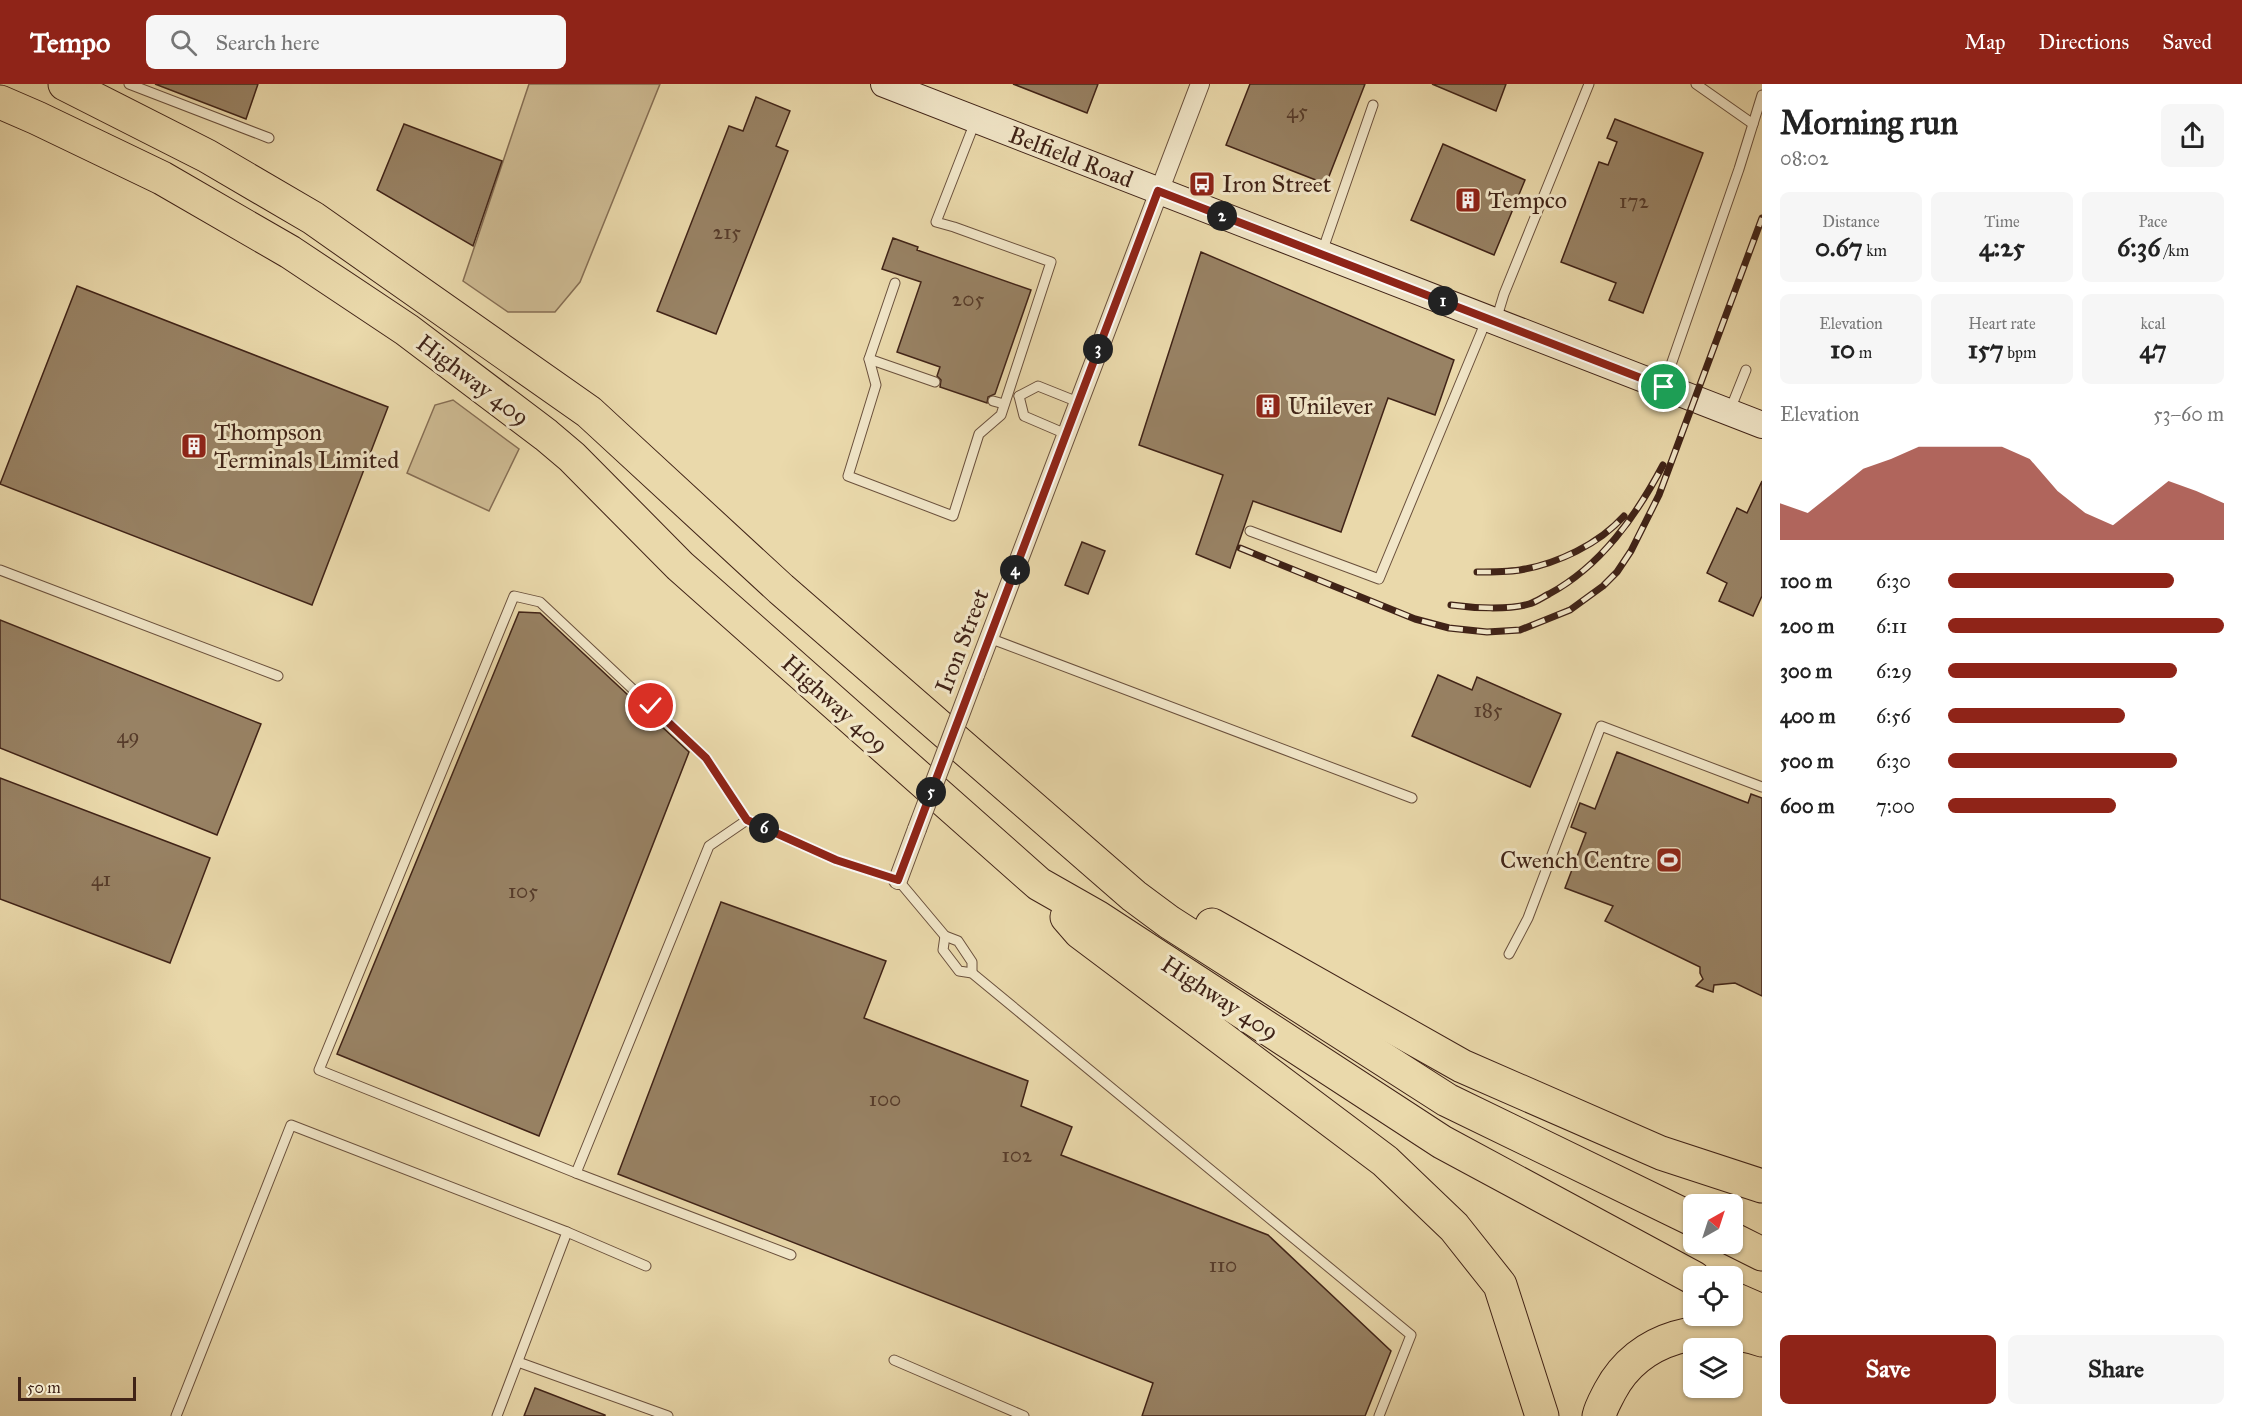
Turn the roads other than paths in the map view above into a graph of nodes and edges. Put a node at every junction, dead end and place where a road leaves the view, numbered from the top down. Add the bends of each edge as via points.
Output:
1 (3, 84) edge
2 (65, 84) edge
3 (129, 84) edge
4 (1200, 84) edge
5 (1589, 84) edge
6 (1696, 84) edge
7 (897, 86) edge
8 (0, 88) edge
9 (1762, 95) edge
10 (0, 102) edge
11 (1373, 105) dead end
12 (976, 120) junction
13 (1753, 124) junction
14 (269, 138) dead end
15 (1158, 191) junction
16 (1321, 254) junction
17 (895, 283) dead end
18 (1491, 320) junction
19 (869, 359) junction
20 (1746, 370) dead end
21 (935, 381) dead end
22 (1664, 387) junction
23 (1009, 391) junction
24 (1019, 396) junction
25 (993, 401) dead end
26 (1078, 402) junction
27 (1004, 404) junction
28 (1729, 412) junction
29 (1762, 425) edge
30 (1066, 434) junction
31 (1250, 531) dead end
32 (0, 570) edge
33 (989, 638) junction
34 (278, 676) dead end
35 (1762, 787) edge
36 (1412, 798) dead end
37 (747, 820) junction
38 (898, 880) junction
39 (1039, 884) junction
40 (1134, 896) junction
41 (945, 936) junction
42 (1509, 954) dead end
43 (972, 973) junction
44 (576, 1173) junction
45 (1762, 1185) edge
46 (1683, 1215) edge
47 (567, 1232) junction
48 (1743, 1244) edge
49 (1762, 1254) edge
50 (791, 1255) dead end
51 (646, 1266) dead end
52 (1683, 1272) edge
53 (1743, 1303) edge
54 (1762, 1311) edge
55 (1762, 1340) edge
56 (894, 1360) dead end
57 (518, 1362) junction
58 (176, 1416) edge
59 (497, 1416) edge
60 (668, 1416) edge
61 (1024, 1416) edge
62 (1379, 1416) edge
63 (1542, 1416) edge
64 (1599, 1416) edge

1 - 8 street
2 - 40 highway, Highway 409 via 207,156 313,218 589,412 781,589
3 - 14 lane
4 - 15 street, Iron Street
5 - 18 lane
6 - 13 lane
7 - 12 main road, Belfield Road
9 - 13 lane
10 - 39 highway, Highway 409 via 162,178 290,252 417,337 564,450 681,566
11 - 16 lane
12 - 15 main road, Belfield Road
12 - 23 lane via 936,222 1051,262
13 - 22 lane
15 - 16 main road, Belfield Road
15 - 26 street, Iron Street
16 - 18 main road, Belfield Road
17 - 19 lane
18 - 22 main road, Belfield Road
18 - 31 lane via 1378,579
19 - 21 lane
19 - 27 lane via 876,385 848,476 953,516 979,434 1001,415
20 - 28 lane
22 - 28 main road, Belfield Road
23 - 24 lane
23 - 27 lane
24 - 26 lane via 1038,386
24 - 30 lane via 1024,416
25 - 27 lane
26 - 30 street, Iron Street
28 - 29 main road, Belfield Road
30 - 33 street, Iron Street
32 - 34 lane
33 - 36 lane
33 - 38 street, Iron Street, bridge
35 - 42 lane via 1601,726 1528,918
37 - 38 lane via 836,860
37 - 44 lane via 709,846
37 - 44 lane via 706,758 540,602 514,596 319,1070
38 - 41 lane
39 - 52 highway, Highway 409 via 1442,1142
39 - 63 highway via 1080,932 1385,1161 1454,1227 1500,1285
40 - 45 highway via 1192,914 1462,1066 1660,1153
40 - 46 highway, Highway 409 via 1447,1100
41 - 43 lane via 958,941 972,962
41 - 43 lane via 943,950 959,971
43 - 62 lane via 1411,1335
44 - 50 lane
47 - 51 lane
47 - 57 lane
47 - 58 lane via 291,1125
48 - 49 highway
53 - 54 highway
55 - 64 highway via 1714,1332 1678,1335 1646,1350 1619,1374
56 - 61 lane
57 - 59 lane
57 - 60 lane

